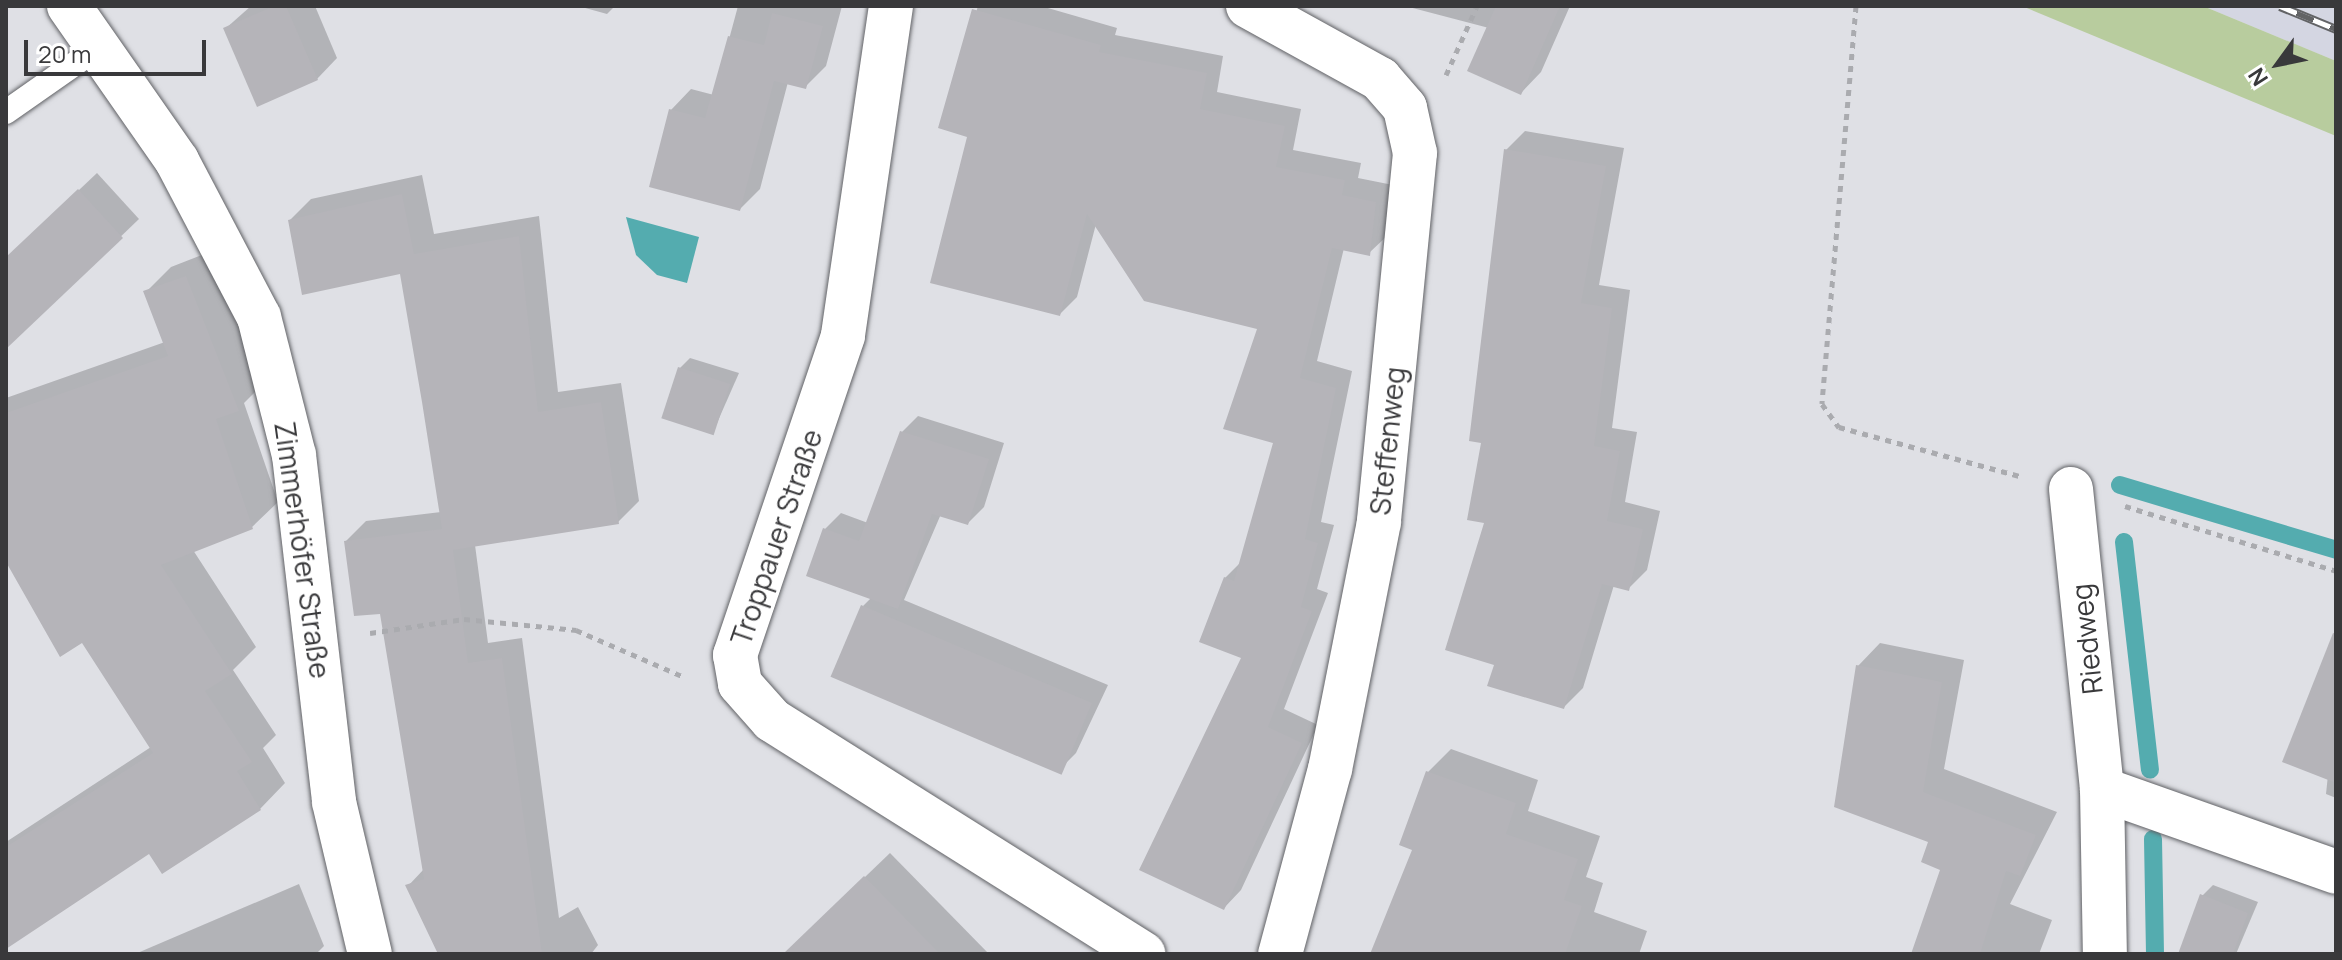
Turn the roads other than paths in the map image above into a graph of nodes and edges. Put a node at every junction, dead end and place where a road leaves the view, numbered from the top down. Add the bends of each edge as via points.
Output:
1 (69, 6) edge
2 (891, 6) edge
3 (1248, 6) edge
4 (96, 49) junction
5 (6, 112) edge
6 (2071, 489) road end
7 (2102, 789) junction
8 (2336, 872) edge
9 (370, 954) edge
10 (1143, 954) edge
11 (1280, 954) edge
12 (2105, 954) edge

1 - 4 street, Zimmerhöfer Straße
2 - 10 street, Troppauer Straße via 843,336 735,655 740,684 772,720
3 - 11 street, Steffenweg via 1345,56 1405,108 1415,153 1379,522 1330,769
4 - 5 lane
4 - 9 street, Zimmerhöfer Straße via 184,173 259,317 294,455 334,802
6 - 7 street, Riedweg
7 - 8 street
7 - 12 street, Riedweg

